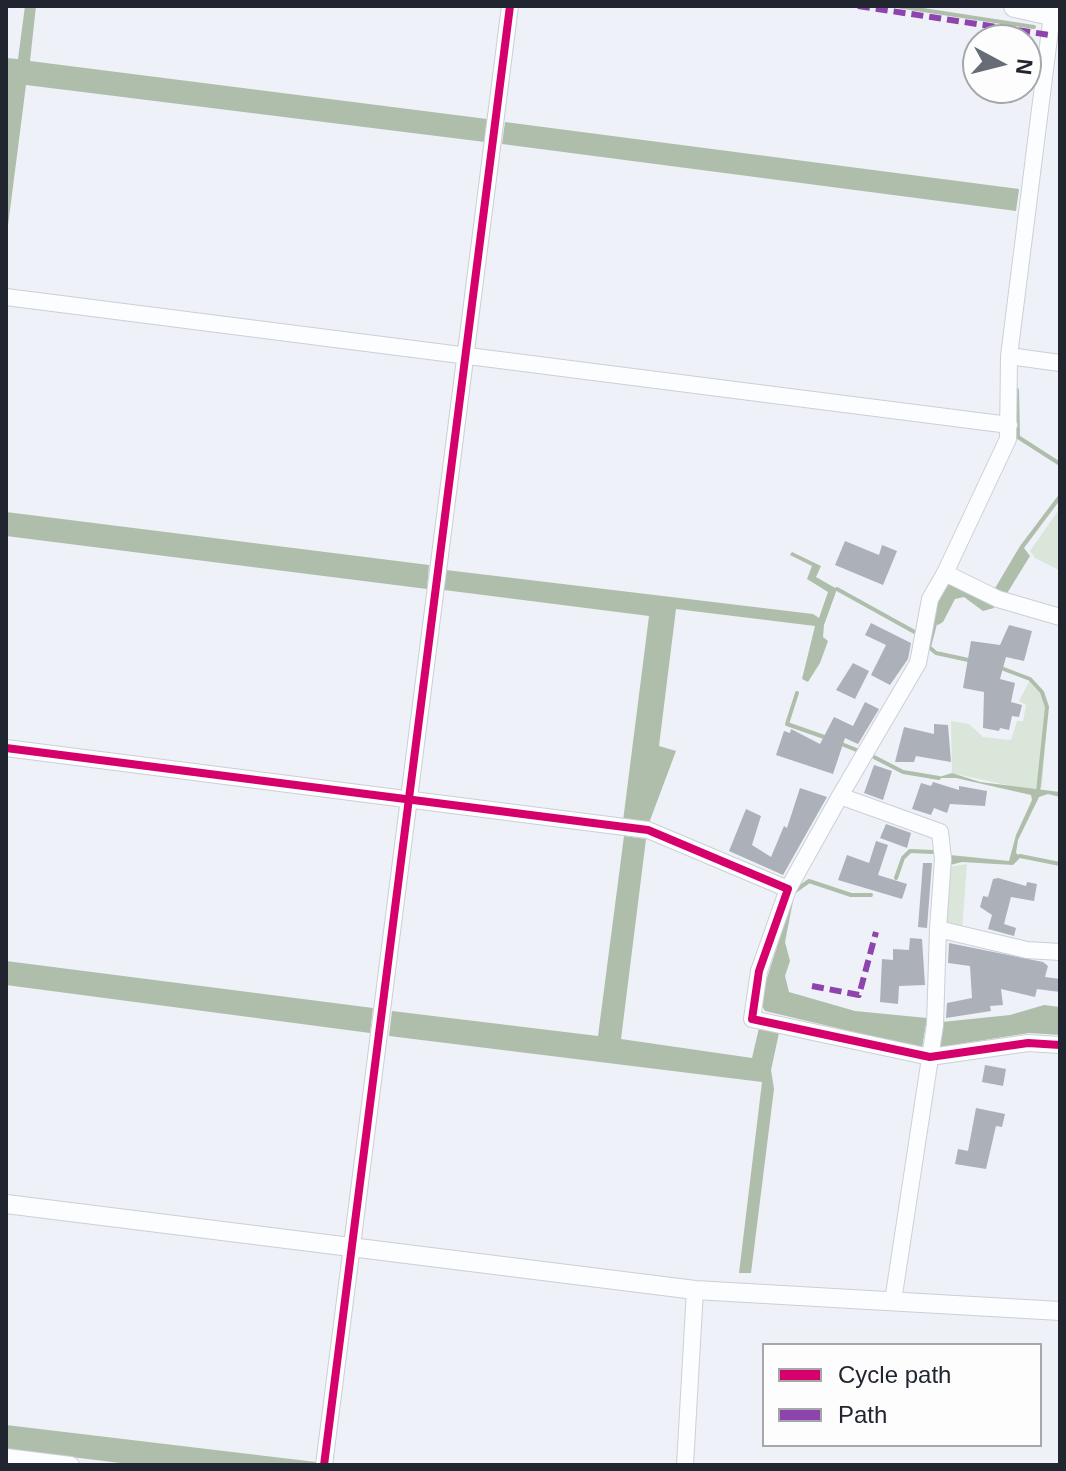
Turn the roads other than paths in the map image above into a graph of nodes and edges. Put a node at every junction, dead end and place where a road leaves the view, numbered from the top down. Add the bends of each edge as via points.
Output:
1 (510, 6) edge
2 (1015, 6) edge
3 (1056, 15) edge
4 (6, 297) edge
5 (466, 355) junction
6 (1009, 356) junction
7 (1060, 363) edge
8 (1009, 425) junction
9 (945, 573) junction
10 (1060, 617) edge
11 (6, 748) edge
12 (840, 796) junction
13 (411, 800) junction
14 (788, 889) junction
15 (938, 929) junction
16 (1060, 952) edge
17 (1060, 1045) edge
18 (930, 1057) junction
19 (6, 1204) edge
20 (353, 1249) junction
21 (695, 1290) junction
22 (893, 1301) junction
23 (1060, 1311) edge
24 (6, 1457) edge
25 (71, 1465) edge
26 (324, 1465) edge
27 (685, 1465) edge

1 - 5 street
2 - 3 main road
3 - 6 street
4 - 5 street
5 - 8 street
5 - 13 street
6 - 7 street
6 - 8 street
8 - 9 street via 1008,439
9 - 10 street via 998,599
9 - 12 street via 930,599 918,663
11 - 13 street
12 - 14 street
12 - 15 street via 940,832
13 - 14 street via 648,830
13 - 20 street
14 - 18 street via 759,971 752,1019
15 - 16 street via 1027,950
15 - 18 street
17 - 18 street via 1028,1043
18 - 22 street
19 - 20 street
20 - 21 street
20 - 26 street
21 - 22 street
21 - 27 street
22 - 23 street
24 - 25 street

